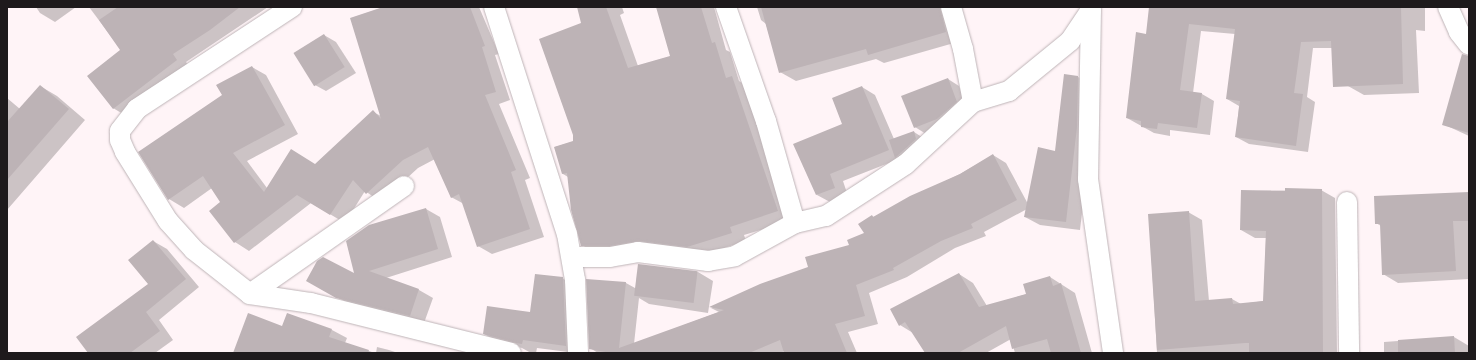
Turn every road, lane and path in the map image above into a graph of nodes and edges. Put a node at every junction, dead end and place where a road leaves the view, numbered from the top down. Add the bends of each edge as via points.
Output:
1 (292, 7) edge
2 (494, 7) edge
3 (726, 7) edge
4 (952, 7) edge
5 (1448, 7) edge
6 (1091, 9) edge
7 (1469, 45) edge
8 (973, 102) junction
9 (404, 186) dead end
10 (1348, 202) dead end
11 (795, 222) junction
12 (572, 257) junction
13 (250, 294) junction
14 (511, 353) edge
15 (578, 353) edge
16 (1113, 353) edge
17 (1349, 353) edge

1 - 13 street via 137,109 120,131 120,140 125,152 168,221 194,250
2 - 12 street
3 - 11 street via 766,121
4 - 8 street via 964,49
5 - 7 street via 1459,32
6 - 8 street via 1070,41 1009,91
6 - 16 street via 1088,179
8 - 11 street via 906,164 861,195 826,216
9 - 13 street
10 - 17 street
11 - 12 street via 735,256 708,261 638,252 610,257
12 - 15 street
13 - 14 street via 310,303

